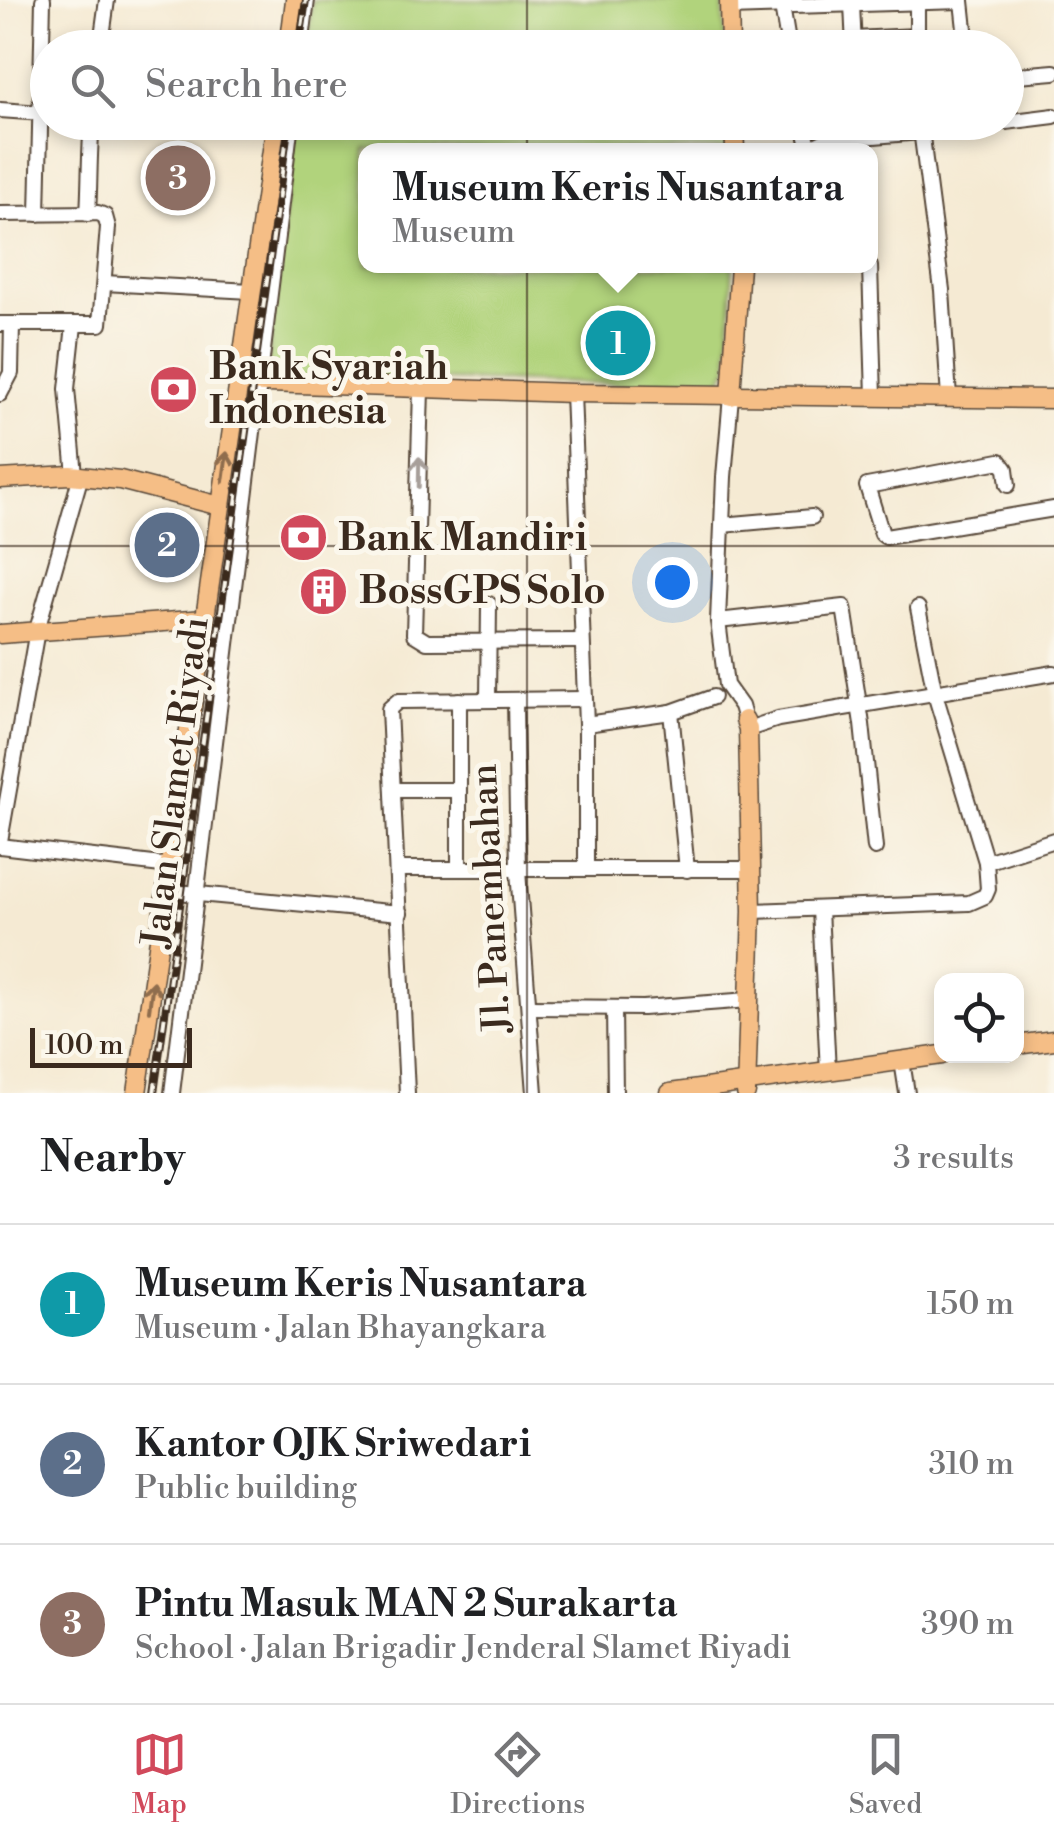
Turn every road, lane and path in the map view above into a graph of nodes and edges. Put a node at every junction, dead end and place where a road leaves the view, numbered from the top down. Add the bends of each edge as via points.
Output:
1 (43, 0) edge
2 (107, 0) edge
3 (295, 0) edge
4 (307, 0) edge
5 (917, 1) edge
6 (729, 4) edge
7 (852, 4) junction
8 (782, 6) junction
9 (43, 30) edge
10 (103, 30) edge
11 (291, 30) edge
12 (303, 30) edge
13 (730, 30) edge
14 (786, 30) edge
15 (853, 30) edge
16 (917, 30) edge
17 (965, 30) edge
18 (1054, 72) edge
19 (1024, 74) edge
20 (0, 110) edge
21 (30, 112) edge
22 (1054, 116) edge
23 (1024, 120) edge
24 (41, 140) edge
25 (90, 140) edge
26 (273, 140) edge
27 (289, 140) edge
28 (922, 140) edge
29 (0, 214) edge
30 (38, 214) junction
31 (88, 214) junction
32 (740, 273) edge
33 (870, 273) edge
34 (104, 283) junction
35 (251, 291) junction
36 (6, 324) edge
37 (74, 325) junction
38 (237, 382) junction
39 (256, 383) junction
40 (420, 389) junction
41 (573, 393) junction
42 (0, 394) edge
43 (731, 396) junction
44 (874, 397) junction
45 (950, 398) junction
46 (1054, 399) edge
47 (78, 475) junction
48 (0, 479) edge
49 (1008, 485) dead end
50 (220, 506) junction
51 (1054, 509) edge
52 (812, 517) dead end
53 (722, 525) junction
54 (489, 604) dead end
55 (918, 608) dead end
56 (205, 618) junction
57 (718, 621) junction
58 (37, 630) junction
59 (0, 634) edge
60 (488, 640) junction
61 (582, 641) junction
62 (1054, 673) edge
63 (723, 692) junction
64 (935, 694) junction
65 (584, 699) junction
66 (459, 700) junction
67 (488, 700) junction
68 (515, 700) junction
69 (859, 706) junction
70 (672, 712) junction
71 (586, 724) junction
72 (746, 725) junction
73 (394, 790) junction
74 (458, 790) junction
75 (1054, 840) edge
76 (0, 843) edge
77 (875, 848) dead end
78 (986, 862) junction
79 (170, 866) junction
80 (459, 867) junction
81 (399, 869) junction
82 (752, 869) junction
83 (586, 870) junction
84 (687, 870) junction
85 (518, 871) junction
86 (167, 891) junction
87 (195, 896) junction
88 (820, 909) junction
89 (752, 911) junction
90 (400, 912) junction
91 (749, 1000) junction
92 (529, 1008) junction
93 (614, 1008) junction
94 (1054, 1040) edge
95 (1024, 1044) edge
96 (934, 1056) edge
97 (902, 1061) junction
98 (828, 1072) junction
99 (746, 1088) edge
100 (138, 1093) edge
101 (172, 1093) edge
102 (407, 1093) edge
103 (535, 1093) edge
104 (615, 1093) edge
105 (670, 1093) edge
106 (907, 1093) edge

1 - 9 street
2 - 10 street
3 - 11 main road
4 - 12 street
5 - 7 street
5 - 16 street
5 - 17 street via 962,0
6 - 8 street
6 - 13 main road
7 - 8 street
7 - 15 street
8 - 14 street
18 - 19 street
20 - 21 street
22 - 23 street
24 - 30 street
25 - 31 street
26 - 35 main road
27 - 39 street, Jalan Slamet Riyadi
28 - 45 street
29 - 30 street
30 - 31 street
31 - 34 street via 108,220
32 - 43 main road
33 - 44 street
34 - 35 street
34 - 37 street via 103,319
35 - 38 main road
36 - 37 street
36 - 42 street via 10,373
37 - 47 street via 67,389
38 - 39 main road
50 -> 38 main road
39 - 40 main road
39 - 87 street, Jalan Slamet Riyadi
40 - 41 main road
60 -> 40 street via 427,642 413,628
41 - 43 main road
41 - 61 street
43 - 44 main road
43 - 53 street
44 - 45 main road
45 - 46 main road
47 - 48 main road
47 - 50 main road
47 - 58 street
49 - 51 street via 1000,461 868,484 886,537
50 - 56 main road
52 - 53 street
53 - 57 street
54 - 60 street
55 - 64 street
56 - 58 main road
56 - 79 main road
57 - 63 street
57 - 69 street via 844,606
58 - 59 main road
58 - 76 street
60 - 61 street
60 - 67 street
61 - 65 street
62 - 64 street
63 - 70 street
63 - 72 street via 742,706
64 - 69 street
64 - 78 street
65 - 68 street
65 - 71 street
66 - 67 street
66 - 73 street via 392,703
66 - 74 street
67 - 68 street
68 - 85 street, Jl. Panembahan
69 - 72 street
69 - 77 street
70 - 71 street
70 - 84 street
71 - 83 street
72 - 82 main road
73 - 74 street
73 - 81 street
74 - 80 street
75 - 78 street
76 - 79 street
78 - 88 street via 988,889 978,900
79 - 86 main road
80 - 81 street
80 - 85 street
81 - 90 street
82 - 84 street
82 - 89 main road
83 - 84 street
83 - 85 street
85 - 92 street, Jl. Panembahan
86 - 87 street
100 -> 86 main road
87 - 90 street
87 - 101 street, Jalan Slamet Riyadi
88 - 89 street
88 - 98 street
89 - 91 main road
90 - 102 street
91 - 93 street
91 - 99 main road
92 - 93 street
92 - 103 street, Jl. Panembahan
93 - 104 street
94 - 95 main road
96 - 97 main road
97 - 98 main road
97 - 106 street
98 - 99 main road
99 - 105 main road

